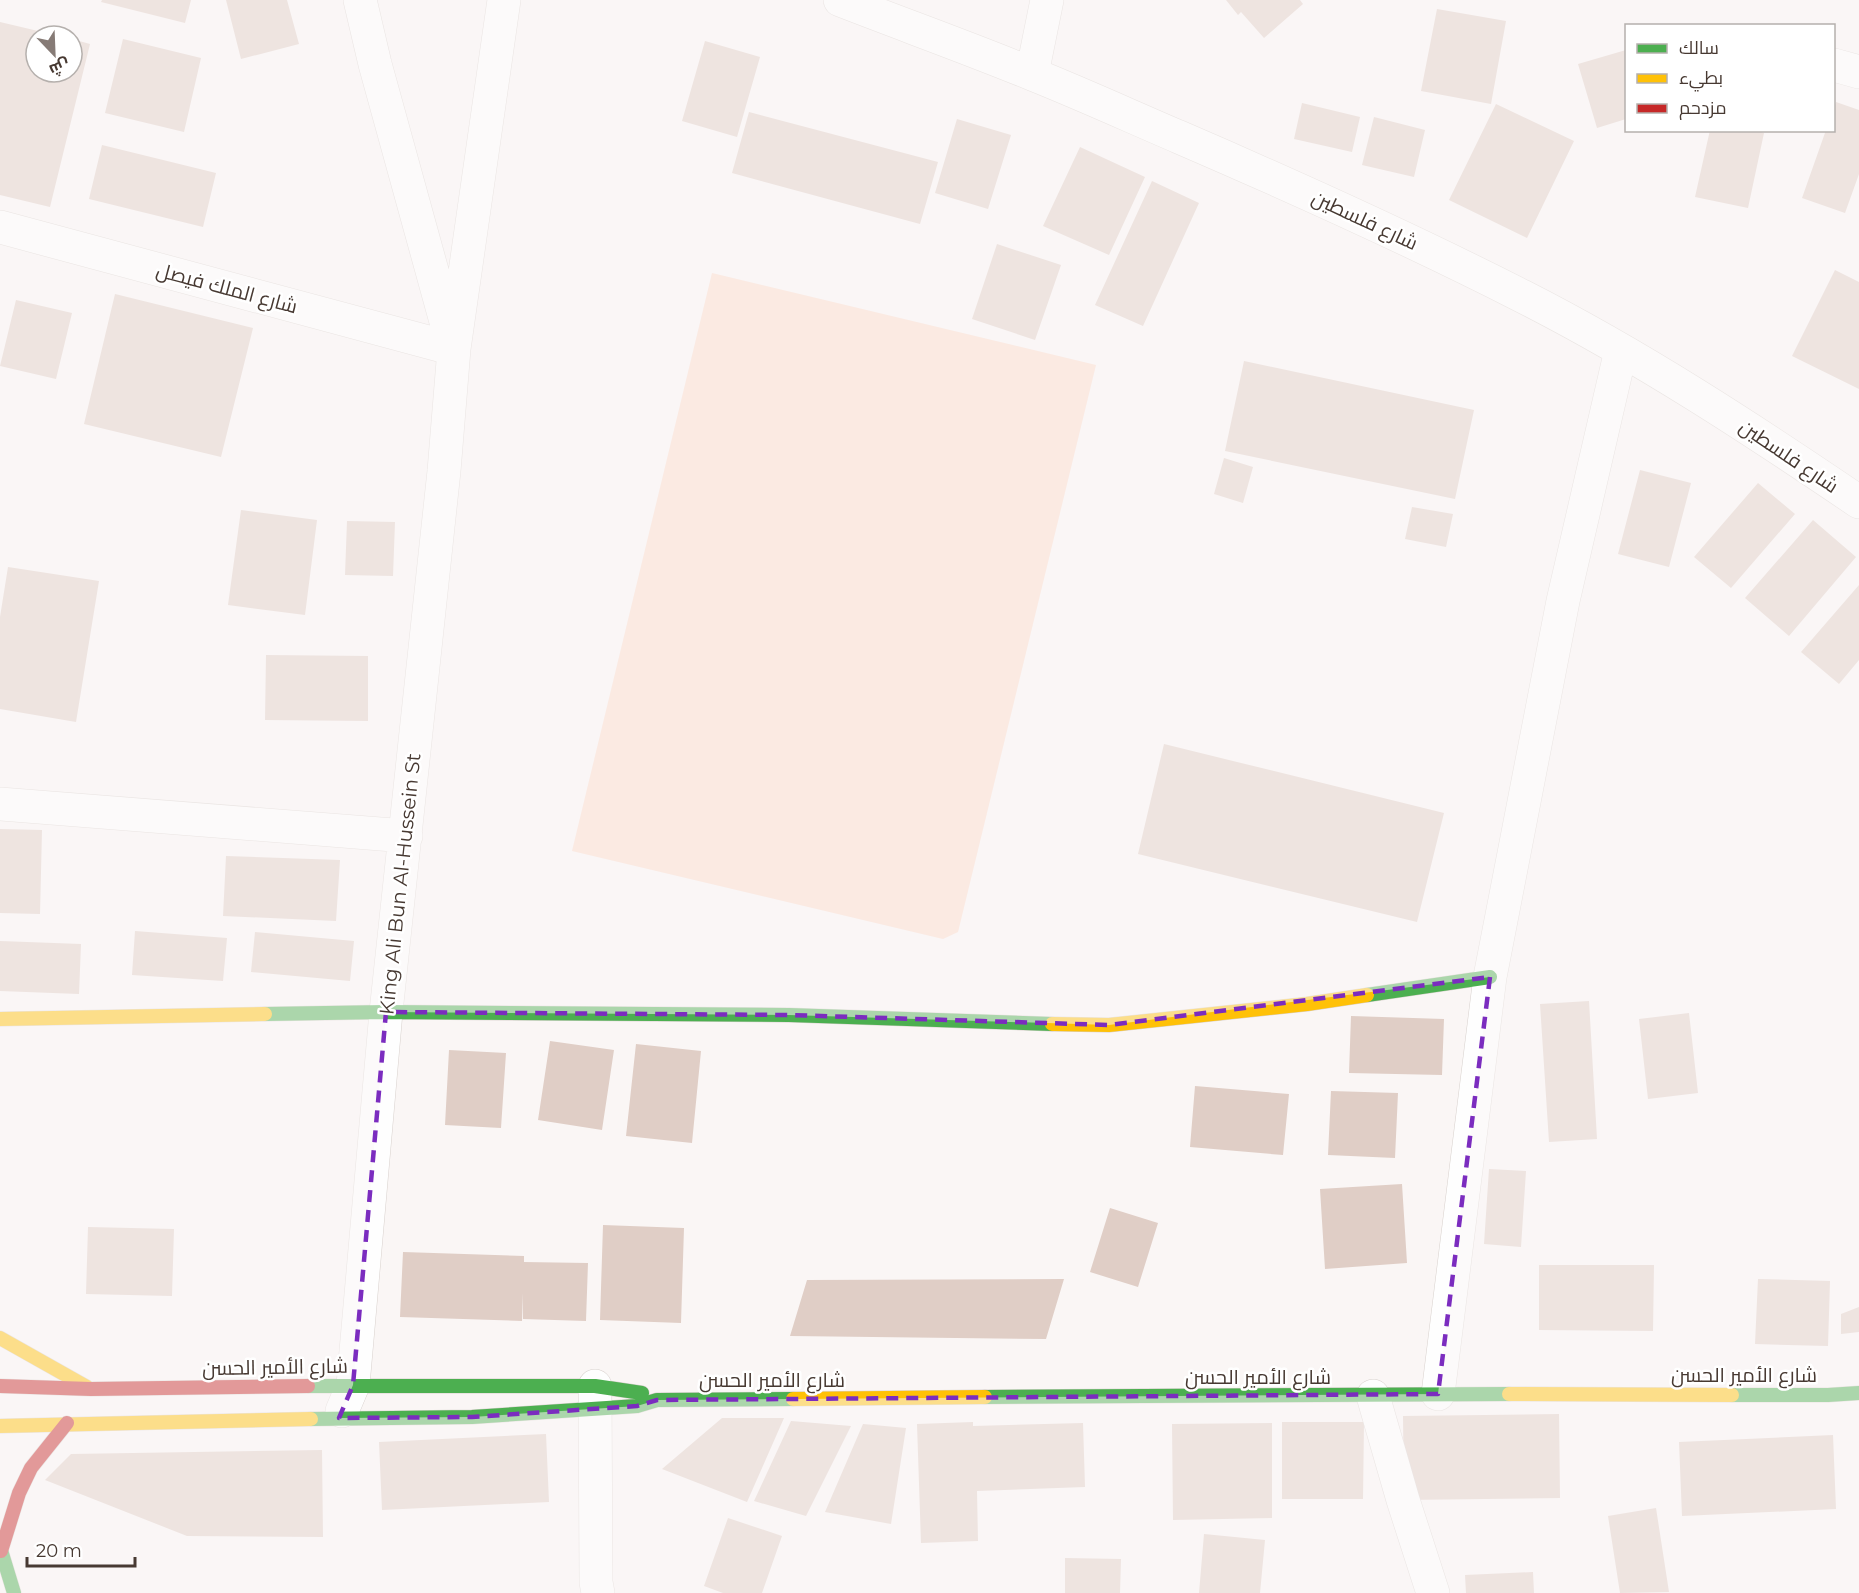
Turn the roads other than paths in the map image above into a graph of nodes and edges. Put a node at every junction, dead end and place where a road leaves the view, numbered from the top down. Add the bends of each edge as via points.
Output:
1 (360, 0) edge
2 (504, 0) edge
3 (840, 0) edge
4 (1047, 0) edge
5 (1835, 66) edge
6 (1859, 72) edge
7 (1032, 74) junction
8 (0, 227) edge
9 (454, 349) junction
10 (1622, 350) junction
11 (1859, 502) edge
12 (0, 804) edge
13 (406, 836) junction
14 (1490, 977) junction
15 (386, 1012) junction
16 (0, 1019) edge
17 (0, 1338) edge
18 (353, 1385) junction
19 (0, 1386) edge
20 (91, 1389) junction
21 (1859, 1393) edge
22 (1438, 1394) junction
23 (1373, 1396) junction
24 (595, 1398) junction
25 (657, 1400) junction
26 (339, 1418) junction
27 (67, 1423) junction
28 (0, 1426) edge
29 (1, 1549) edge
30 (606, 1590) edge
31 (14, 1593) edge
32 (1433, 1593) edge

1 - 9 street
2 - 9 street, King Ali Bun Al-Hussein St
3 - 7 street, شارع فلسطين
4 - 7 street
5 - 6 street
7 - 10 street, شارع فلسطين via 1411,241
8 - 9 street, شارع الملك فيصل
9 - 13 street, King Ali Bun Al-Hussein St
10 - 11 street, شارع فلسطين via 1698,395
10 - 14 street via 1563,601
12 - 13 street
13 - 15 street, King Ali Bun Al-Hussein St
14 - 15 main road via 1307,1004 1109,1025 789,1015
14 - 22 street
15 - 16 main road
15 - 18 street, King Ali Bun Al-Hussein St
17 - 20 main road
18 - 20 main road, شارع الأمير الحسن
18 - 24 main road, شارع الأمير الحسن
18 - 26 street, King Ali Bun Al-Hussein St
19 - 20 main road, شارع الأمير الحسن
21 - 22 main road, شارع الأمير الحسن
22 - 23 main road, شارع الأمير الحسن
23 - 25 main road, شارع الأمير الحسن
23 - 32 street
24 - 25 main road, شارع الأمير الحسن via 637,1406
24 - 25 main road, شارع الأمير الحسن via 643,1393
24 - 26 main road, شارع الأمير الحسن via 472,1417
24 - 30 street
26 - 27 main road, شارع الأمير الحسن
27 - 28 main road, شارع الأمير الحسن
27 - 29 main road via 32,1468 19,1493
29 - 31 main road

